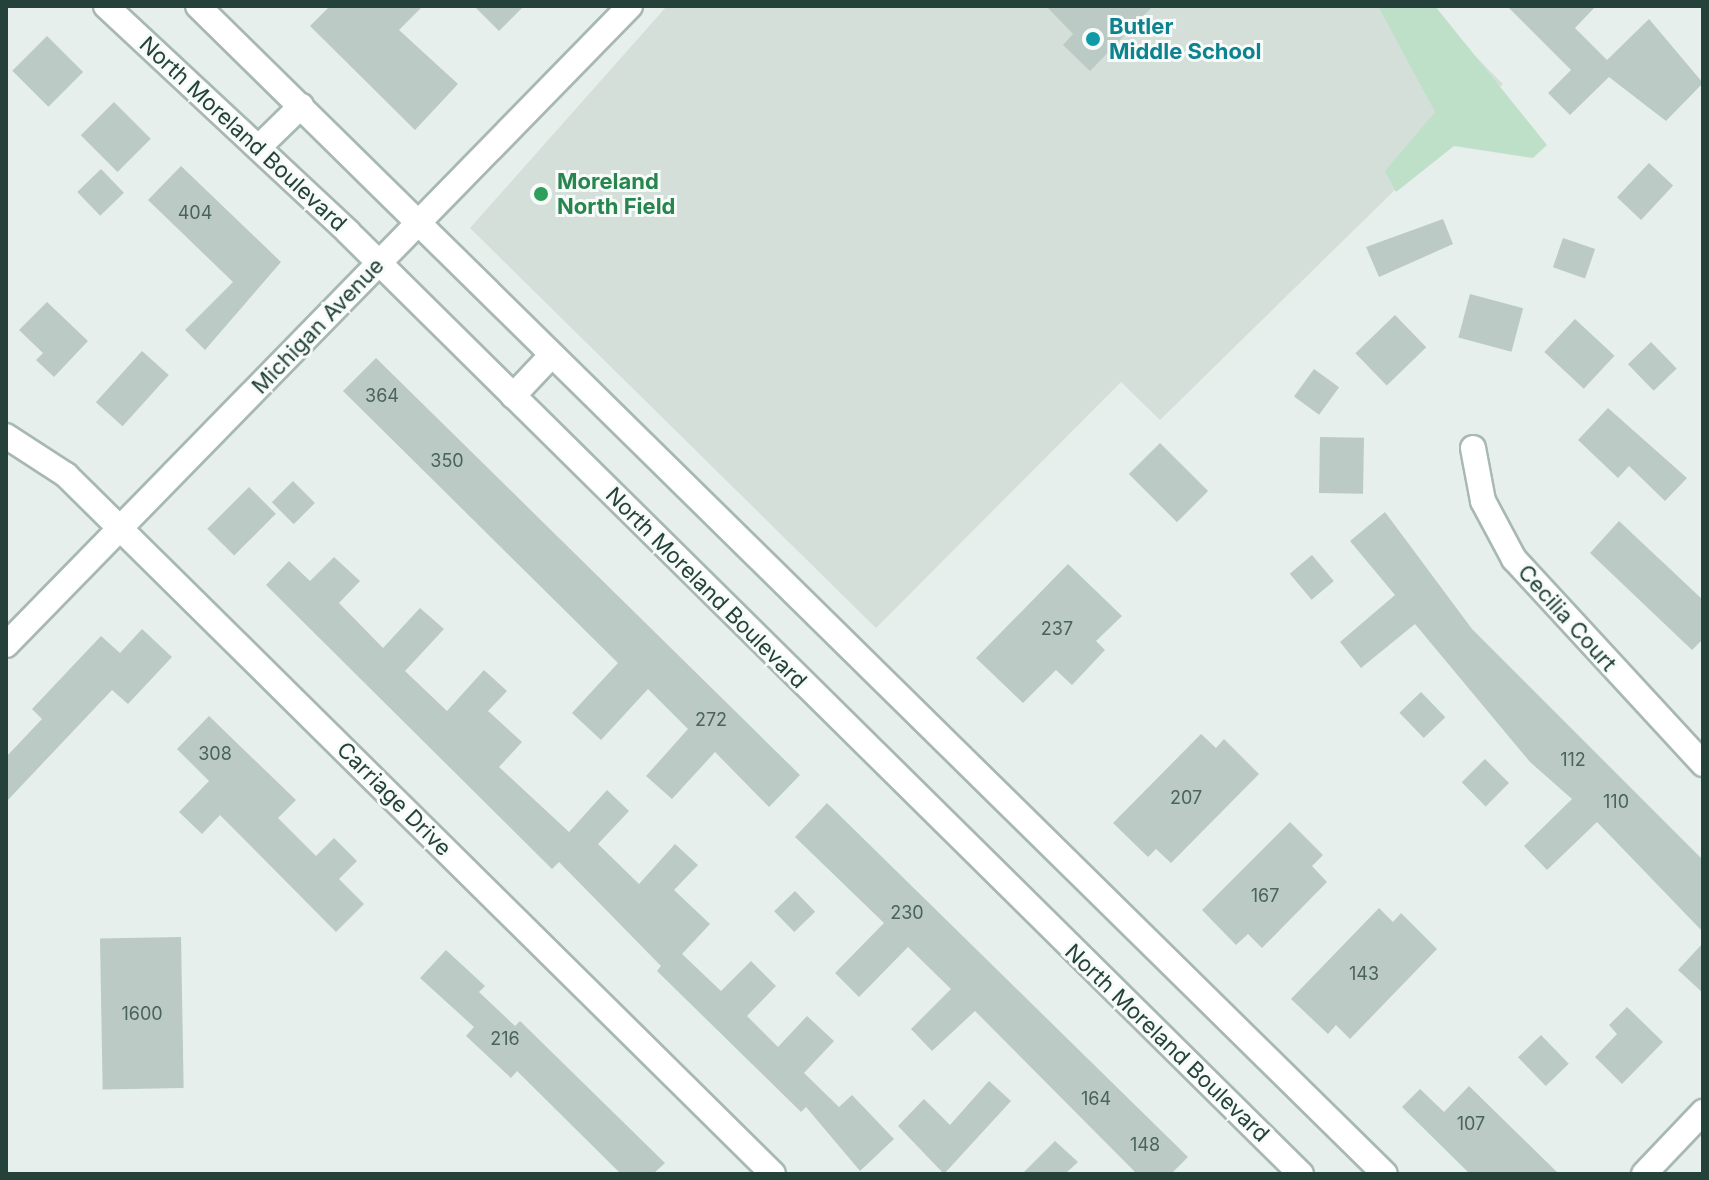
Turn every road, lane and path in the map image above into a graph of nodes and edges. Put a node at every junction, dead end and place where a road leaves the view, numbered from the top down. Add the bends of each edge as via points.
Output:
1 (106, 6) edge
2 (198, 6) edge
3 (630, 6) edge
4 (301, 106) junction
5 (259, 147) junction
6 (418, 224) junction
7 (379, 264) junction
8 (551, 356) junction
9 (513, 396) junction
10 (6, 436) edge
11 (1473, 448) dead end
12 (120, 528) junction
13 (6, 645) edge
14 (1703, 764) edge
15 (1703, 1112) edge
16 (1359, 1165) edge
17 (773, 1174) edge
18 (1301, 1174) edge
19 (1385, 1174) edge
20 (1644, 1174) edge

1 - 5 street, North Moreland Boulevard
2 - 4 street
3 - 6 street, Michigan Avenue
4 - 5 street
4 - 6 street
5 - 7 street, North Moreland Boulevard
6 - 7 street, Michigan Avenue
6 - 8 street
7 - 9 street, North Moreland Boulevard
7 - 12 street, Michigan Avenue
8 - 9 street
8 - 16 street
9 - 18 street, North Moreland Boulevard
10 - 12 street, Carriage Drive via 57,468
11 - 14 street, Cecilia Court via 1483,501 1514,559
12 - 13 street, Michigan Avenue
12 - 17 street, Carriage Drive
15 - 20 street
16 - 19 street

